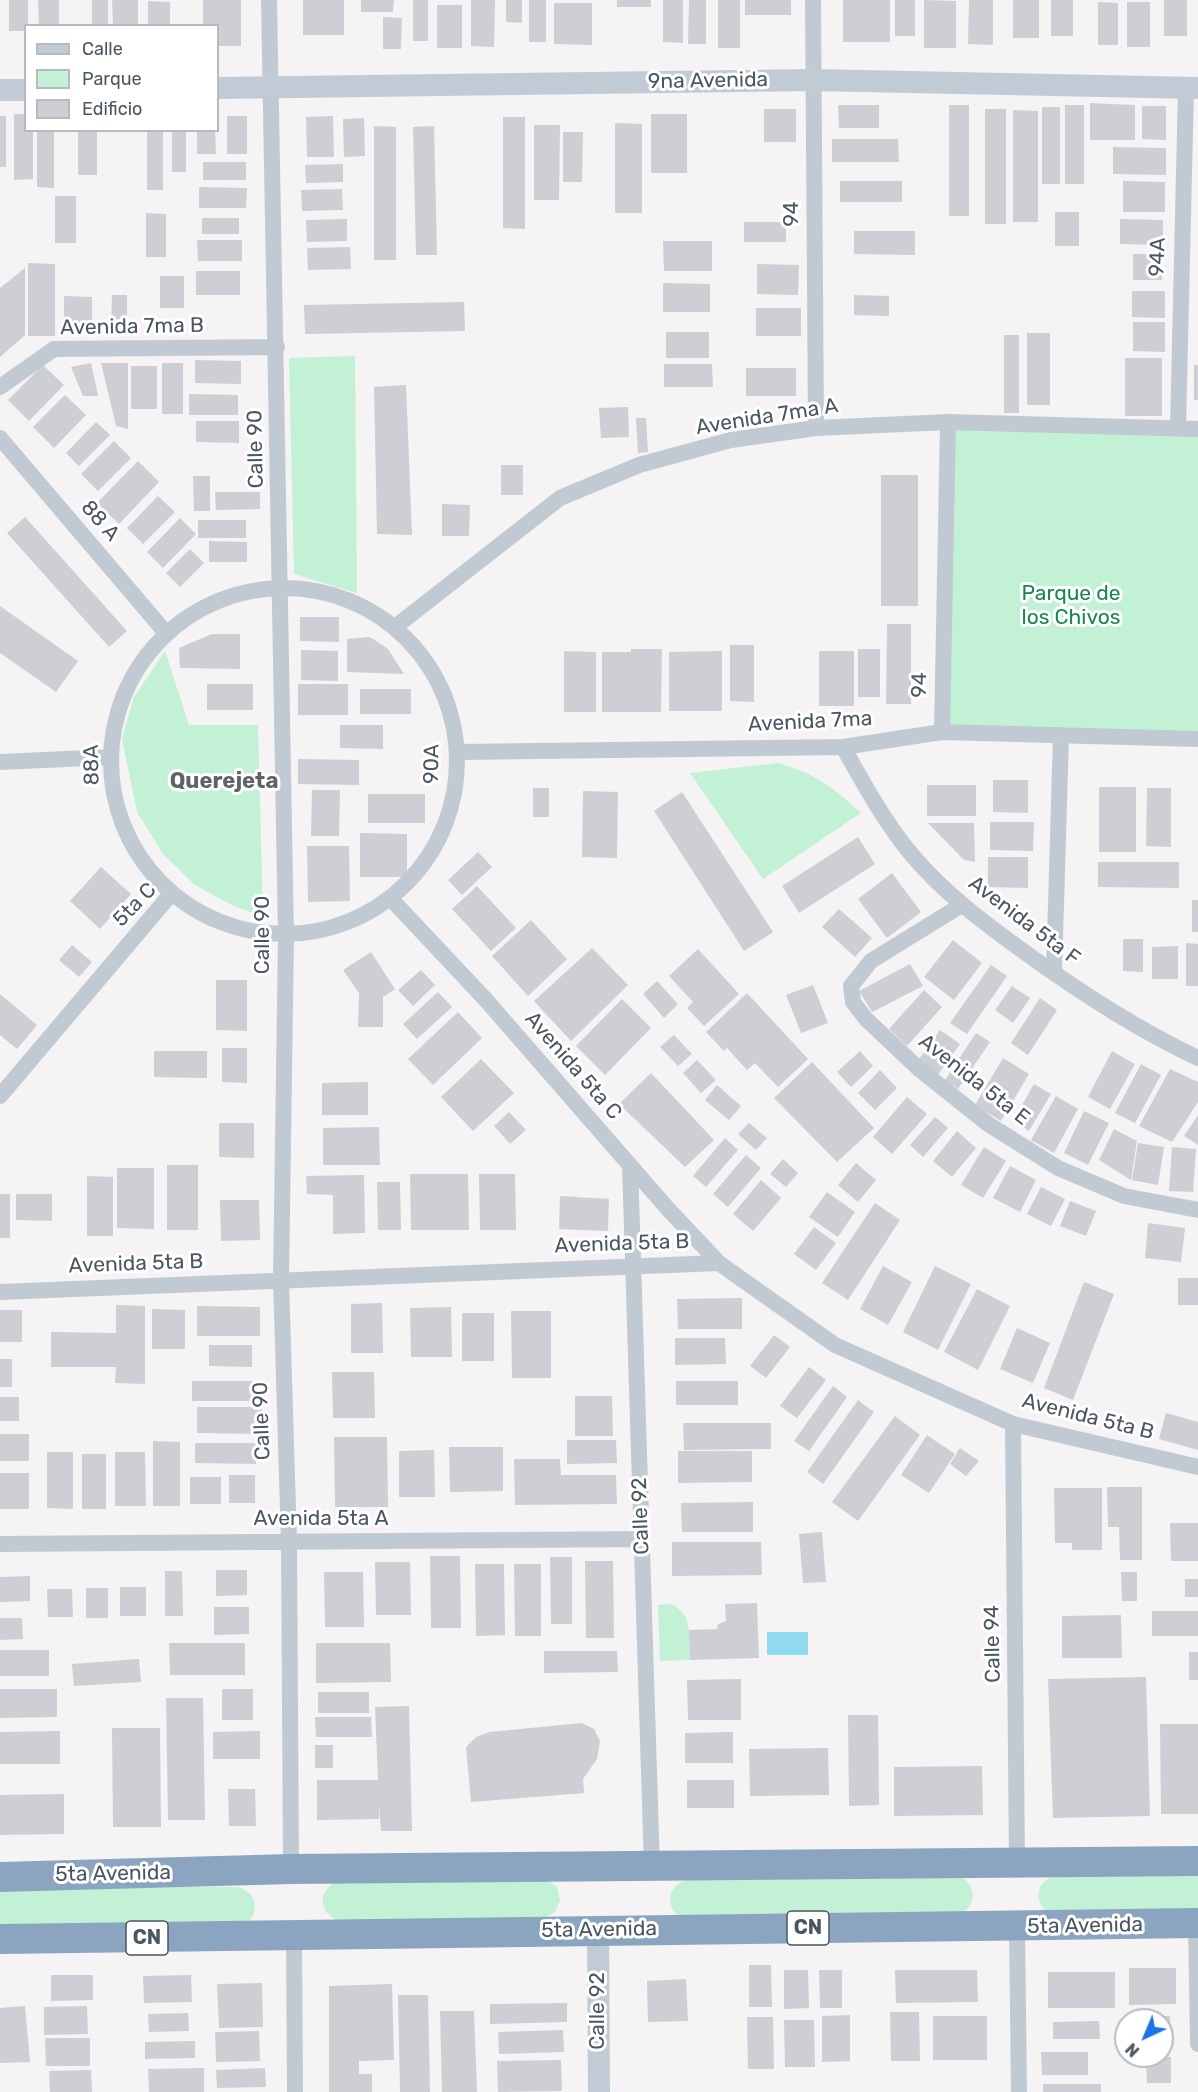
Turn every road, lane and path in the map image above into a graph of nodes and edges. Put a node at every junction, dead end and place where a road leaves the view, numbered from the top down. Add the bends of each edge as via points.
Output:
1 (269, 0) edge
2 (813, 0) edge
3 (813, 80) junction
4 (272, 87) junction
5 (219, 88) edge
6 (1192, 88) edge
7 (0, 90) edge
8 (24, 90) edge
9 (277, 347) junction
10 (0, 387) edge
11 (948, 422) junction
12 (816, 428) junction
13 (1178, 428) junction
14 (1198, 429) edge
15 (0, 438) edge
16 (281, 587) junction
17 (395, 627) junction
18 (166, 633) junction
19 (942, 732) junction
20 (1061, 735) junction
21 (1198, 739) edge
22 (843, 747) junction
23 (459, 752) junction
24 (110, 757) junction
25 (0, 762) edge
26 (171, 894) junction
27 (392, 900) junction
28 (960, 906) junction
29 (286, 936) junction
30 (1054, 973) junction
31 (1198, 1058) edge
32 (0, 1096) edge
33 (630, 1165) junction
34 (1198, 1210) edge
35 (719, 1263) junction
36 (633, 1266) junction
37 (281, 1281) junction
38 (0, 1292) edge
39 (1013, 1424) junction
40 (1198, 1467) edge
41 (642, 1539) junction
42 (288, 1542) junction
43 (0, 1544) edge
44 (1198, 1862) edge
45 (1017, 1865) junction
46 (652, 1868) junction
47 (291, 1869) junction
48 (0, 1877) edge
49 (1197, 1923) edge
50 (1017, 1927) junction
51 (598, 1929) junction
52 (294, 1935) junction
53 (0, 1939) edge
54 (1198, 2044) edge
55 (295, 2092) edge
56 (598, 2092) edge
57 (1019, 2092) edge

1 - 4 street, Calle 90
2 - 3 street, 94
3 - 4 main road, 9na Avenida
3 - 6 main road, 9na Avenida
3 - 12 street, 94
4 - 5 main road, 9na Avenida
4 - 9 street, Calle 90
6 - 13 street, 94A
7 - 8 main road
9 - 10 street, Avenida 7ma B via 54,349
9 - 16 street, Calle 90
11 - 12 street, Avenida 7ma A
11 - 13 street, Avenida 7ma A
11 - 19 street, 94
12 - 17 street, Avenida 7ma A via 731,440 639,465 560,498
13 - 14 street, Avenida 7ma A
15 - 18 street, 88 A
16 - 17 street, 90A via 322,592 361,605
16 - 18 street, 88A via 240,593 201,608
16 - 29 street, Calle 90
17 - 23 street, 90A via 428,662 449,705
18 - 24 street, 88A via 136,668 117,711
19 - 20 street, Avenida 7ma
19 - 22 street, Avenida 7ma
20 - 21 street, Avenida 7ma
20 - 30 street
22 - 23 street, Avenida 7ma
22 - 28 street, Avenida 5ta F via 875,803 912,855
23 - 27 street, 90A via 453,808 430,859
24 - 25 street
24 - 26 street, 88A via 117,808 138,855
26 - 29 street, 5ta C via 206,917 245,932
26 - 32 street, 5ta C
27 - 29 street, 5ta C via 342,927
27 - 33 street, Avenida 5ta C via 486,1000
28 - 30 street, Avenida 5ta F
28 - 34 street, Avenida 5ta E via 872,961 851,986 853,1002 866,1019 919,1069 988,1124 1058,1167 1124,1196
29 - 37 street, Calle 90
30 - 31 street, Avenida 5ta F via 1153,1037
33 - 35 street, Avenida 5ta C
33 - 36 street, Calle 92
35 - 36 street, Avenida 5ta B
35 - 39 street, Avenida 5ta B via 835,1345
36 - 37 street, Avenida 5ta B
36 - 41 street, Calle 92
37 - 38 street, Avenida 5ta B
37 - 42 street, Calle 90
39 - 40 street, Avenida 5ta B
39 - 45 street, Calle 94
41 - 42 street, Avenida 5ta A
41 - 46 street, Calle 92
42 - 43 street, Avenida 5ta A
42 - 47 street, Calle 90
44 - 45 highway, 5ta Avenida
45 - 46 highway, 5ta Avenida
46 - 47 highway, 5ta Avenida
47 - 48 highway, 5ta Avenida
49 - 50 highway, 5ta Avenida / CN
49 - 54 street
50 - 51 highway, 5ta Avenida / CN
50 - 57 street
51 - 52 highway, 5ta Avenida / CN
51 - 56 main road, Calle 92
52 - 53 highway, 5ta Avenida / CN
52 - 55 street

